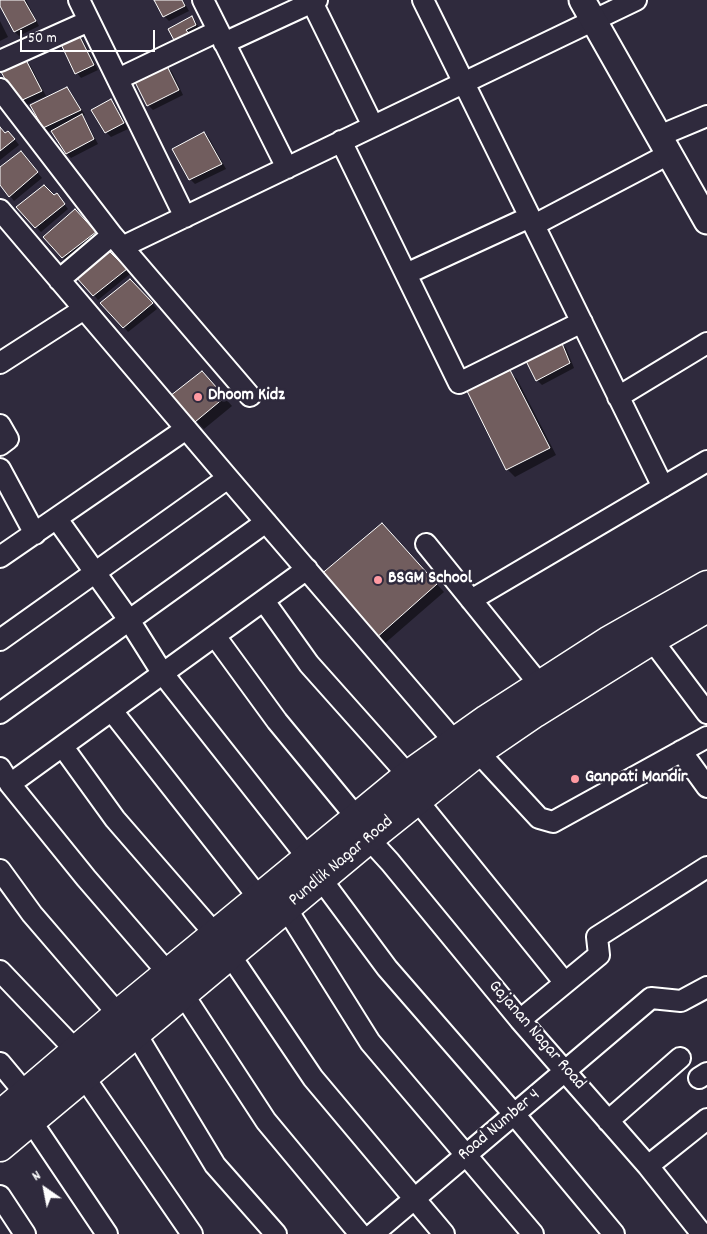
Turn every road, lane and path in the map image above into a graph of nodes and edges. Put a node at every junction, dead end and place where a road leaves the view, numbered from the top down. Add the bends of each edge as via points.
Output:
1 (80, 0) edge
2 (203, 0) edge
3 (422, 0) edge
4 (636, 0) edge
5 (314, 1) edge
6 (587, 10) edge
7 (89, 21) junction
8 (221, 37) junction
9 (0, 61) edge
10 (118, 79) junction
11 (464, 82) junction
12 (0, 89) edge
13 (707, 116) edge
14 (373, 126) junction
15 (341, 141) junction
16 (664, 145) junction
17 (287, 168) junction
18 (185, 217) junction
19 (3, 218) edge
20 (532, 221) junction
21 (707, 221) edge
22 (117, 241) junction
23 (406, 274) junction
24 (59, 280) junction
25 (84, 309) junction
26 (582, 322) junction
27 (707, 343) edge
28 (0, 364) edge
29 (250, 396) dead end
30 (618, 397) junction
31 (0, 425) edge
32 (186, 429) junction
33 (0, 445) edge
34 (707, 461) edge
35 (0, 469) edge
36 (228, 478) junction
37 (663, 487) junction
38 (57, 519) junction
39 (266, 522) junction
40 (35, 534) junction
41 (426, 544) dead end
42 (0, 557) edge
43 (307, 569) junction
44 (94, 572) junction
45 (707, 584) edge
46 (472, 600) junction
47 (264, 601) junction
48 (707, 608) edge
49 (129, 620) junction
50 (215, 636) junction
51 (0, 639) edge
52 (652, 640) junction
53 (163, 674) junction
54 (540, 685) junction
55 (112, 711) junction
56 (0, 713) edge
57 (707, 713) edge
58 (707, 737) edge
59 (466, 746) junction
60 (63, 747) junction
61 (681, 751) junction
62 (408, 775) junction
63 (5, 776) edge
64 (707, 787) edge
65 (417, 800) junction
66 (363, 828) junction
67 (707, 867) edge
68 (314, 868) junction
69 (0, 870) edge
70 (258, 898) junction
71 (286, 908) junction
72 (223, 944) junction
73 (0, 971) edge
74 (565, 983) junction
75 (176, 984) junction
76 (707, 987) edge
77 (520, 1020) junction
78 (127, 1024) junction
79 (680, 1058) dead end
80 (0, 1063) edge
81 (84, 1066) junction
82 (565, 1071) junction
83 (25, 1093) junction
84 (514, 1114) junction
85 (0, 1115) edge
86 (707, 1119) edge
87 (608, 1121) junction
88 (31, 1122) junction
89 (0, 1147) edge
90 (466, 1155) junction
91 (648, 1166) junction
92 (0, 1196) edge
93 (414, 1199) junction
94 (25, 1234) edge
95 (107, 1234) edge
96 (192, 1234) edge
97 (276, 1234) edge
98 (360, 1234) edge
99 (373, 1234) edge
100 (444, 1234) edge
101 (533, 1234) edge
102 (614, 1234) edge
103 (702, 1234) edge

1 - 7 street
2 - 8 street
3 - 11 street
4 - 6 street
5 - 8 street
5 - 14 street
6 - 11 street
6 - 16 street
7 - 9 street
7 - 10 street
8 - 10 street
8 - 17 street
10 - 18 street
11 - 14 street
11 - 20 street
12 - 22 street
13 - 16 street
14 - 15 street
15 - 17 street
15 - 23 street
16 - 20 street
16 - 21 street
17 - 18 street
18 - 22 street
19 - 24 street
20 - 23 street
20 - 26 street
22 - 24 street
22 - 29 street
23 - 26 street via 459,383
24 - 25 street
25 - 28 street
25 - 32 street
26 - 30 street
27 - 30 street
30 - 37 street
31 - 33 street via 8,439
32 - 36 street
32 - 38 street
34 - 37 street
35 - 40 street
36 - 39 street
36 - 44 street
37 - 46 street
38 - 40 street
38 - 44 street
39 - 43 street
39 - 49 street
40 - 42 street
41 - 46 street
43 - 47 street
43 - 59 street
44 - 49 street
44 - 51 street
45 - 54 main road, Pundlik Nagar Road
46 - 54 street
47 - 50 street
47 - 62 street via 309,664
48 - 52 main road, Pundlik Nagar Road
49 - 53 street
49 - 56 street
50 - 53 street
50 - 66 street, Gajanan Nagar Road via 277,721
52 - 57 street
52 - 59 main road, Pundlik Nagar Road via 535,713
53 - 55 street
53 - 68 street
54 - 59 main road, Pundlik Nagar Road
55 - 60 street
55 - 70 street
58 - 61 street
59 - 61 street via 539,818 553,822
59 - 62 main road, Pundlik Nagar Road
59 - 65 main road, Pundlik Nagar Road
60 - 63 street
60 - 72 street via 115,820
61 - 64 street
62 - 66 main road, Pundlik Nagar Road
63 - 75 street
65 - 66 main road, Pundlik Nagar Road
65 - 74 street
66 - 68 main road, Pundlik Nagar Road
66 - 77 street, Gajanan Nagar Road
67 - 74 street via 597,937 599,955
68 - 70 main road, Pundlik Nagar Road
68 - 71 main road, Pundlik Nagar Road
68 - 84 street via 387,968
69 - 78 street via 32,914
70 - 72 main road, Pundlik Nagar Road
71 - 72 main road, Pundlik Nagar Road
71 - 90 street via 370,1042
72 - 75 main road, Pundlik Nagar Road
72 - 93 street via 313,1078
73 - 81 street
74 - 77 street
75 - 78 main road, Pundlik Nagar Road
75 - 98 street via 266,1121
76 - 82 street, Road Number 4 via 681,1001 651,998
77 - 82 street, Gajanan Nagar Road
78 - 81 main road, Pundlik Nagar Road
78 - 97 street via 215,1165
79 - 87 street
80 - 83 street
81 - 83 main road, Pundlik Nagar Road
81 - 88 main road, Pundlik Nagar Road
81 - 96 street
82 - 84 street, Road Number 4
82 - 87 street, Gajanan Nagar Road
83 - 85 main road, Pundlik Nagar Road
84 - 90 street, Road Number 4
84 - 102 street
86 - 91 street
87 - 91 street, Gajanan Nagar Road
88 - 89 main road, Pundlik Nagar Road
88 - 95 street
90 - 93 street, Road Number 4
90 - 101 street
91 - 103 street, Gajanan Nagar Road
92 - 94 street
93 - 99 street, Road Number 4
93 - 100 street

